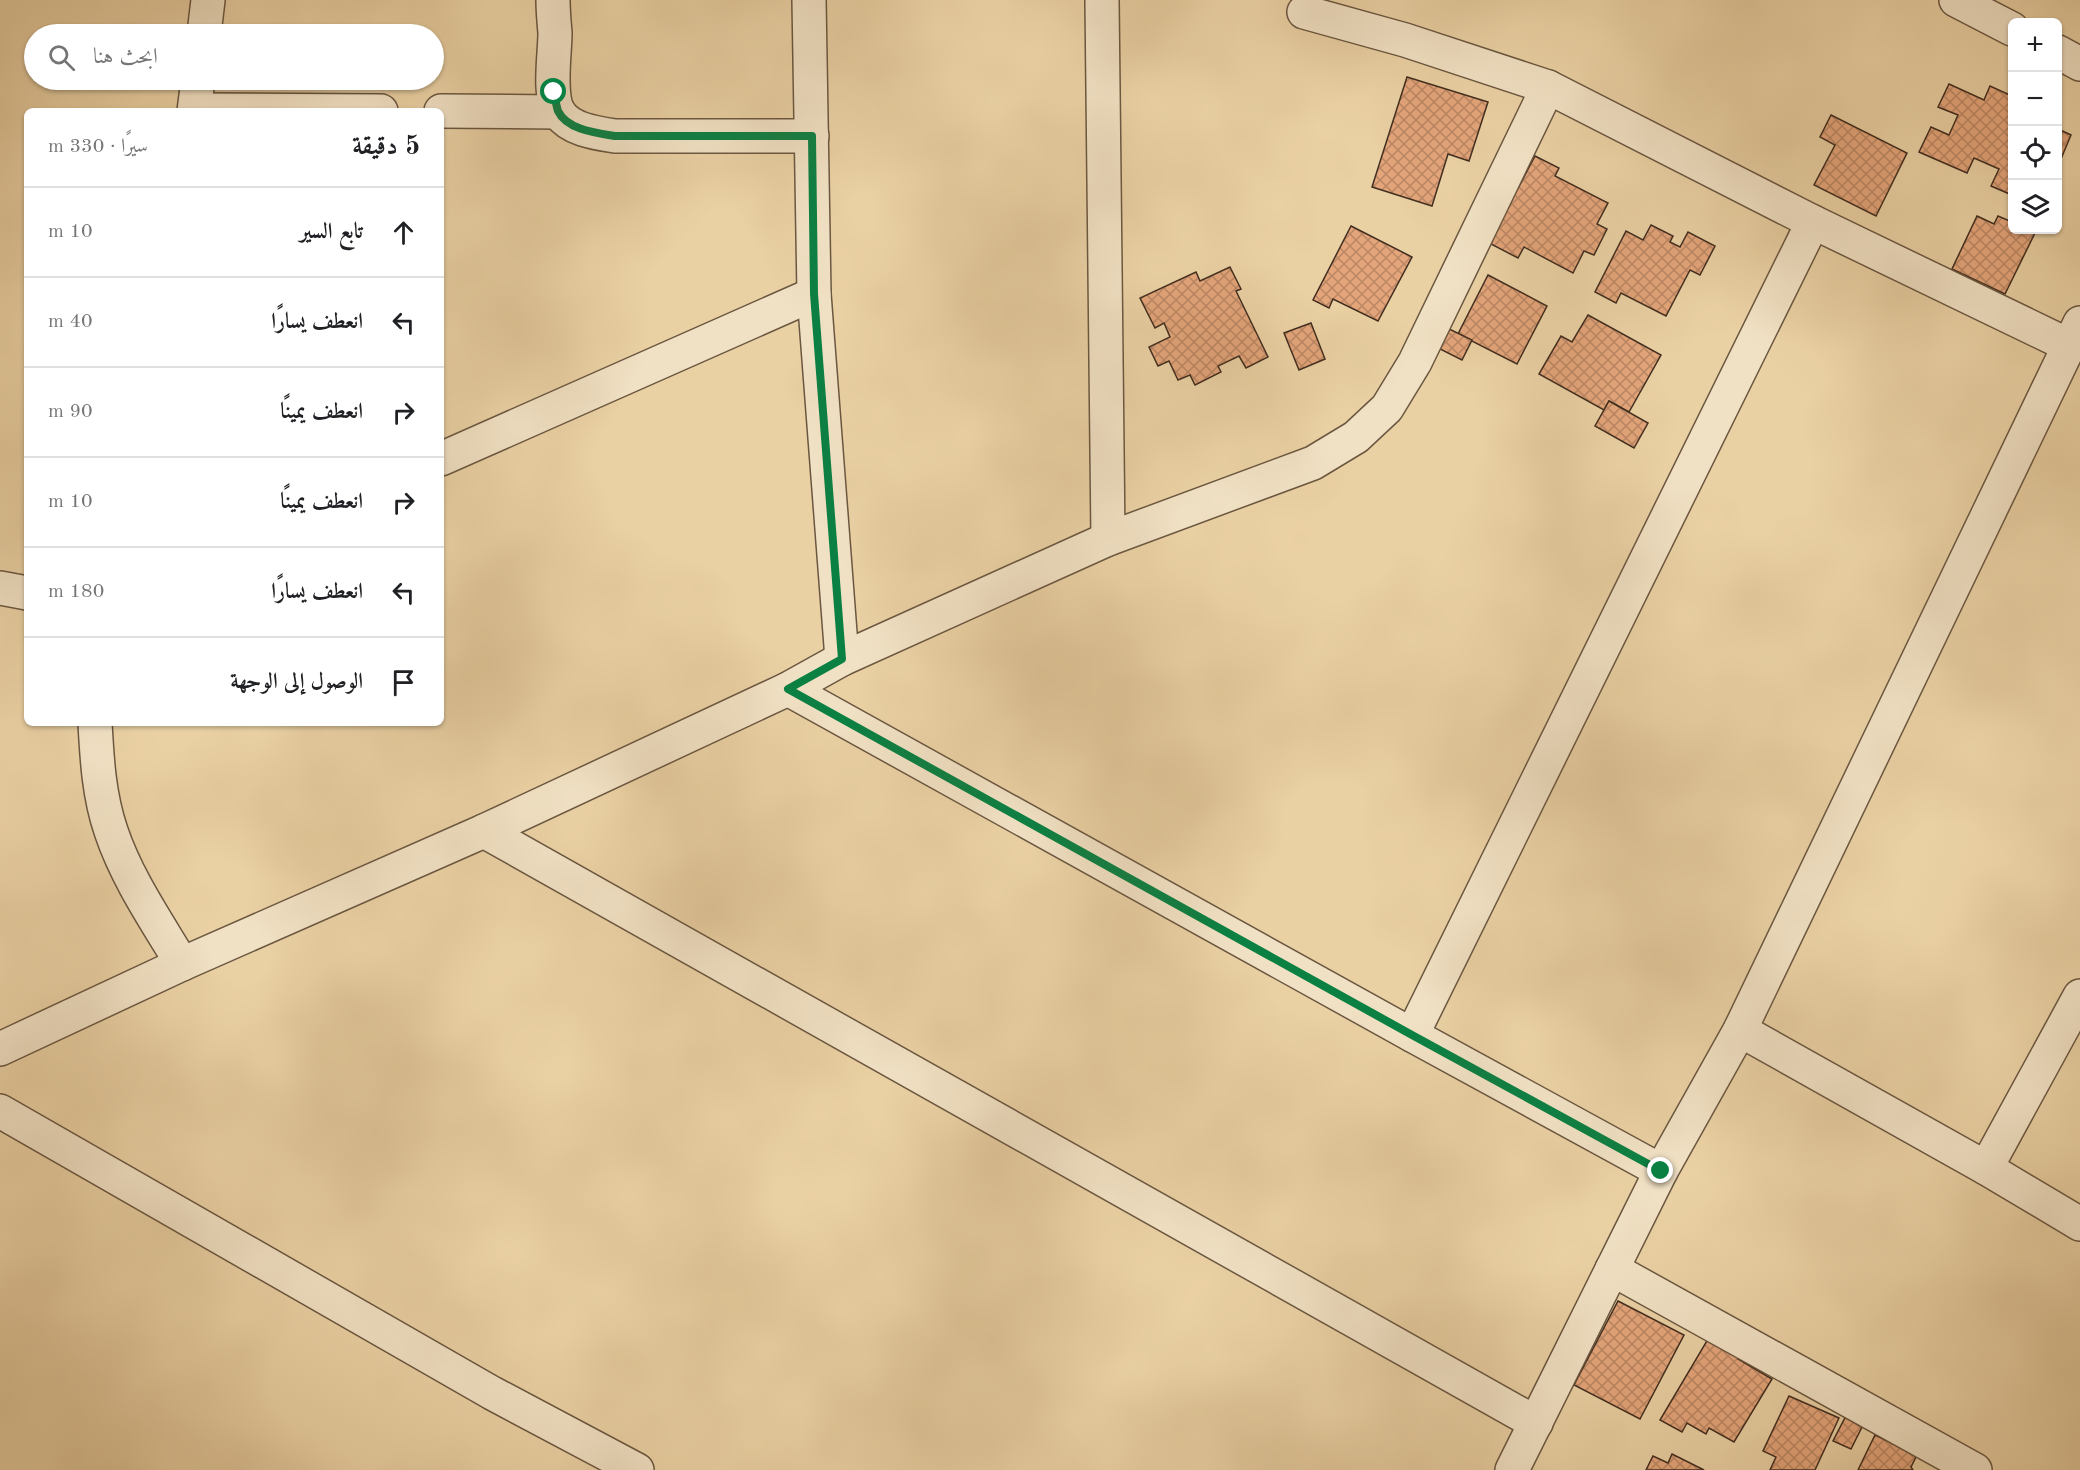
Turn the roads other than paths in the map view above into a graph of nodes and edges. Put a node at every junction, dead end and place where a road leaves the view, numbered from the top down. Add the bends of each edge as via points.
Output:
1 (208, 0) edge
2 (553, 0) edge
3 (809, 0) edge
4 (1102, 0) edge
5 (1956, 0) edge
6 (1304, 12) dead end
7 (205, 24) edge
8 (2008, 26) edge
9 (2062, 54) edge
10 (2080, 64) edge
11 (1548, 87) junction
12 (196, 100) edge
13 (331, 108) edge
14 (444, 111) edge
15 (559, 112) junction
16 (812, 136) junction
17 (1813, 222) junction
18 (814, 294) junction
19 (2074, 334) edge
20 (444, 458) edge
21 (1108, 539) junction
22 (0, 588) edge
23 (24, 592) edge
24 (842, 659) junction
25 (788, 689) junction
26 (95, 726) edge
27 (484, 831) junction
28 (183, 964) junction
29 (2080, 996) edge
30 (1740, 1030) junction
31 (1412, 1035) junction
32 (0, 1049) edge
33 (0, 1111) edge
34 (1986, 1168) junction
35 (1661, 1171) junction
36 (2080, 1224) edge
37 (1612, 1269) junction
38 (1536, 1423) junction
39 (637, 1470) edge
40 (1512, 1470) edge
41 (1975, 1470) edge

1 - 7 street
2 - 15 street via 554,92
3 - 16 street
4 - 21 street
5 - 8 street
6 - 11 street
9 - 10 street
11 - 17 street
11 - 21 street via 1415,362 1387,408 1356,437 1313,463
12 - 13 street
14 - 15 street
15 - 16 street via 588,132 615,136
16 - 18 street
17 - 19 street
17 - 31 street
18 - 20 street
18 - 24 street
19 - 30 street
21 - 24 street
22 - 23 street
24 - 25 street
25 - 27 street
25 - 31 street
26 - 28 street via 97,773 111,831 134,883
27 - 28 street
27 - 38 street
28 - 32 street
29 - 34 street
30 - 34 street
30 - 35 street
31 - 35 street
33 - 39 street via 492,1393
34 - 36 street
35 - 37 street
37 - 38 street
37 - 41 street
38 - 40 street

